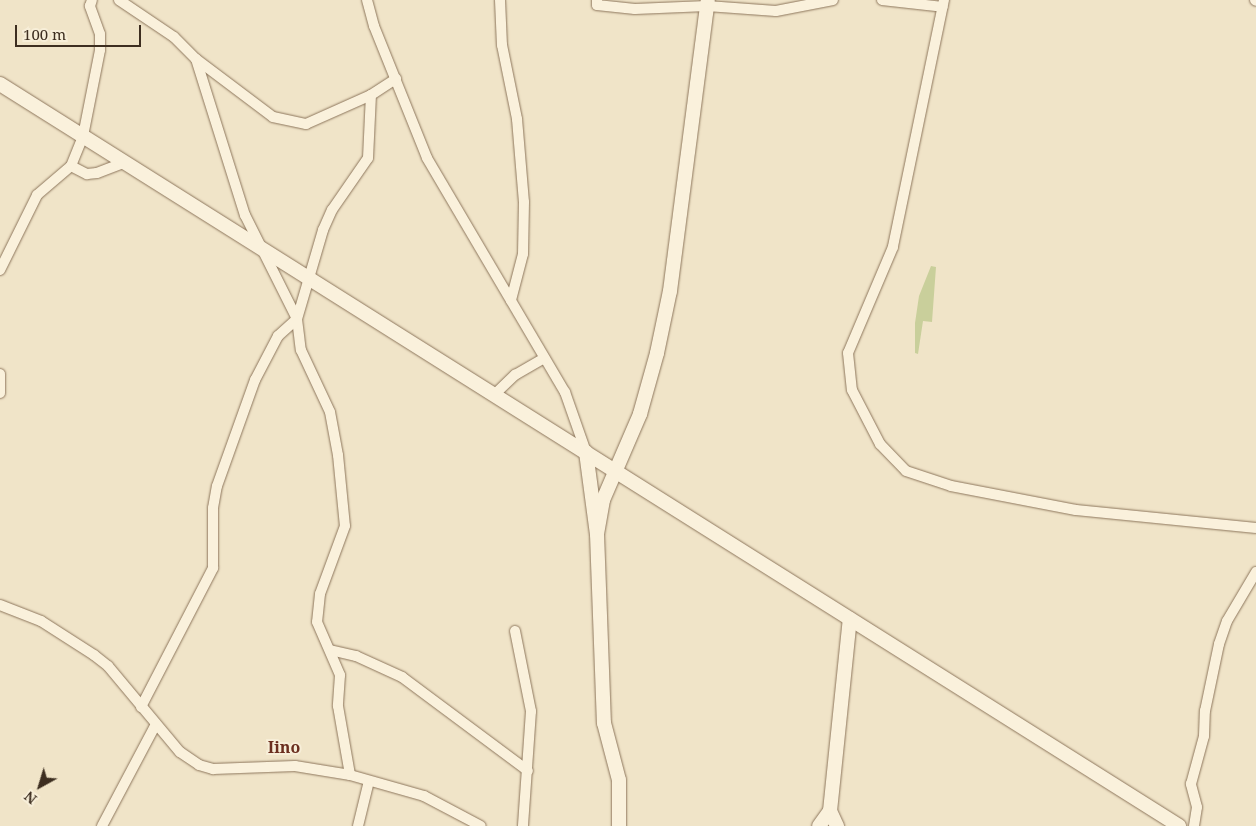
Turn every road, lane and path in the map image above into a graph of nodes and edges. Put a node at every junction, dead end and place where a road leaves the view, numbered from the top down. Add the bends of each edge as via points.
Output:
1 (92, 0) edge
2 (119, 0) edge
3 (368, 0) edge
4 (500, 0) edge
5 (597, 0) edge
6 (833, 0) edge
7 (882, 0) edge
8 (708, 3) edge
9 (943, 3) edge
10 (625, 4) edge
11 (196, 59) junction
12 (396, 79) junction
13 (0, 84) edge
14 (371, 95) junction
15 (84, 136) junction
16 (125, 162) junction
17 (71, 166) junction
18 (259, 246) junction
19 (0, 270) edge
20 (309, 276) junction
21 (511, 300) junction
22 (297, 319) junction
23 (545, 358) junction
24 (0, 374) edge
25 (0, 393) edge
26 (495, 394) junction
27 (586, 452) junction
28 (617, 472) junction
29 (1256, 528) edge
30 (597, 534) junction
31 (1256, 572) edge
32 (0, 605) edge
33 (850, 618) junction
34 (515, 631) dead end
35 (330, 650) junction
36 (142, 707) junction
37 (156, 724) junction
38 (528, 771) junction
39 (350, 775) junction
40 (369, 781) junction
41 (830, 810) junction
42 (102, 826) edge
43 (358, 826) edge
44 (481, 826) edge
45 (523, 826) edge
46 (619, 826) edge
47 (819, 826) edge
48 (837, 826) edge
49 (1179, 826) edge
50 (1194, 826) edge

1 - 15 street via 90,6 100,34 100,50
2 - 11 street via 174,37
3 - 12 street via 374,26
4 - 21 street via 502,45 517,119 524,202 523,254
5 - 10 street via 597,5
6 - 8 street via 776,11
7 - 9 street
8 - 10 street
8 - 28 street via 670,291 640,414
9 - 29 street via 893,246 848,354 852,390 880,444 906,471 951,486 1076,510
11 - 14 street via 273,117 306,124
11 - 18 street via 221,133 226,162
12 - 14 street
12 - 21 street via 427,158
13 - 15 street
14 - 20 street via 368,158 332,210
15 - 16 street
15 - 17 street
16 - 17 street via 88,174
16 - 18 street
17 - 19 street via 37,195
18 - 20 street
18 - 22 street
20 - 22 street
20 - 26 street
21 - 23 street
22 - 35 street via 301,350 330,412 342,490 345,526 320,594 317,622
22 - 36 street via 278,336 255,380 213,508 213,568
23 - 26 street via 515,375
23 - 27 street via 565,392
24 - 25 street
26 - 27 street
27 - 28 street
27 - 30 street
28 - 30 street via 604,500
28 - 33 street
30 - 46 street via 604,723 619,780
31 - 50 street via 1227,622 1219,644 1205,711 1204,736 1191,784 1196,807
32 - 36 street via 41,621 94,655
33 - 41 street
33 - 49 street
34 - 38 street via 531,711
35 - 38 street via 356,656 402,677
35 - 39 street via 340,675 338,706
36 - 37 street
37 - 39 street via 189,759 212,770 295,766
37 - 42 street
38 - 45 street
39 - 40 street
40 - 43 street
40 - 44 street via 424,796
41 - 47 street
41 - 48 street

